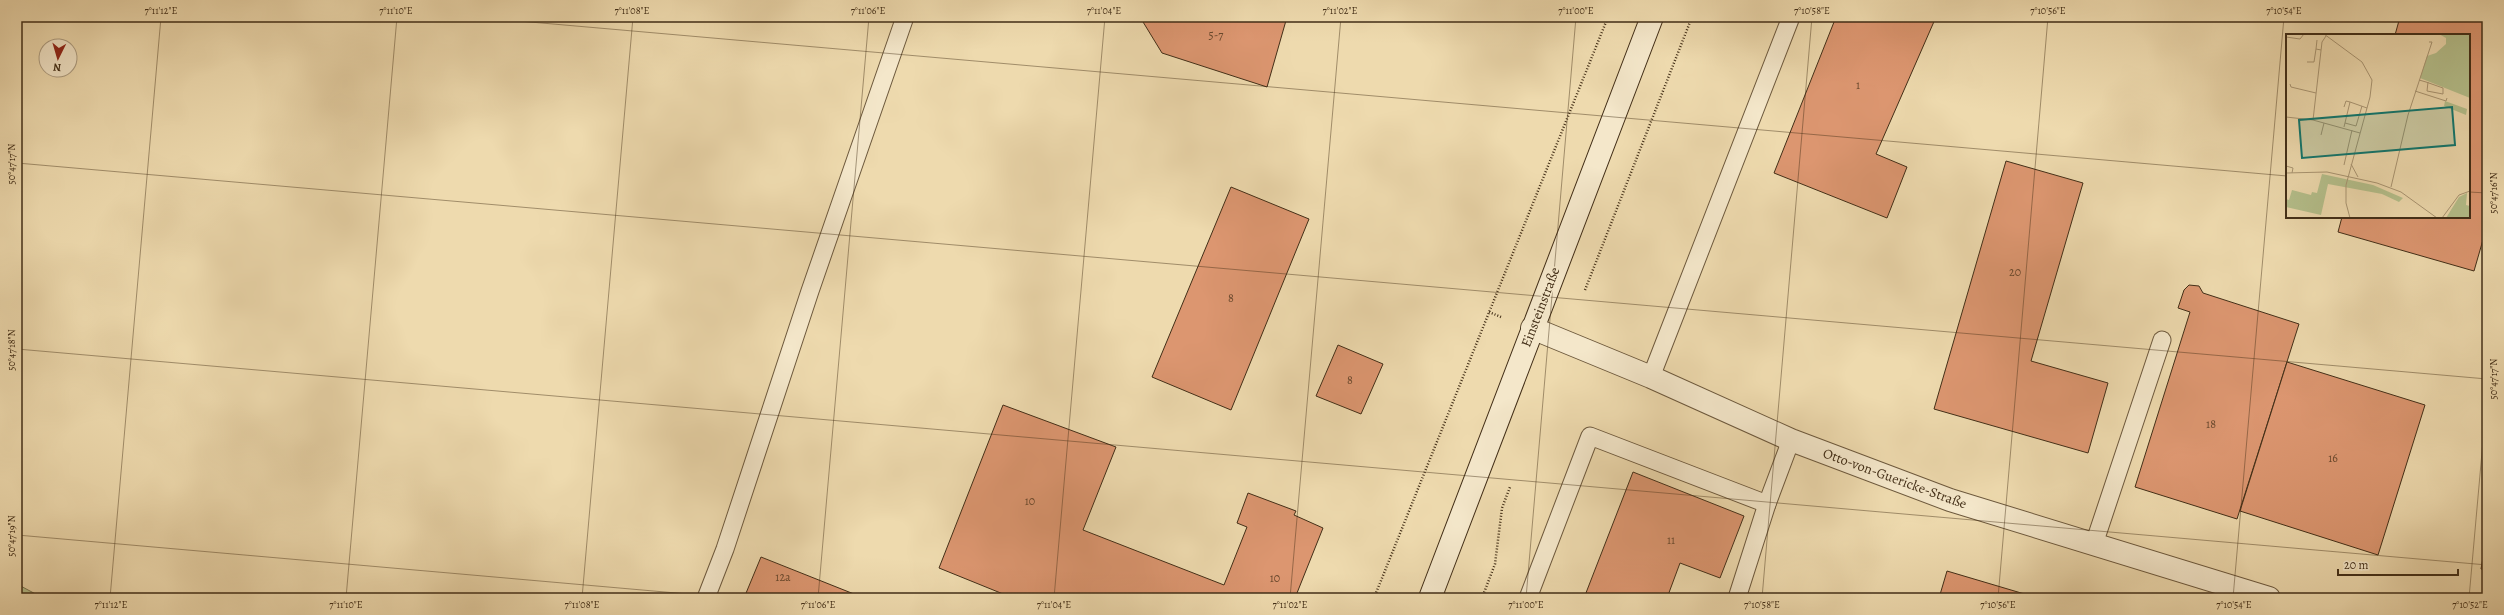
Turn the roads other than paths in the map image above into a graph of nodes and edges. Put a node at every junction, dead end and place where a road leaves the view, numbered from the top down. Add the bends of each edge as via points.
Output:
1 (905, 17) edge
2 (1652, 17) edge
3 (1791, 17) edge
4 (1532, 328) junction
5 (2162, 340) dead end
6 (1651, 377) junction
7 (1791, 440) junction
8 (1767, 504) junction
9 (2094, 544) junction
10 (706, 598) edge
11 (1430, 598) edge
12 (1528, 598) edge
13 (1737, 598) edge
14 (2269, 598) edge

1 - 10 lane via 810,291 725,549
2 - 4 street, Einsteinstraße
3 - 6 lane
4 - 6 street, Otto-von-Guericke-Straße
4 - 11 street, Einsteinstraße
5 - 9 lane
6 - 7 street, Otto-von-Guericke-Straße
7 - 8 lane
7 - 9 street, Otto-von-Guericke-Straße via 1950,500
8 - 12 lane via 1590,436
8 - 13 lane
9 - 14 street, Otto-von-Guericke-Straße

